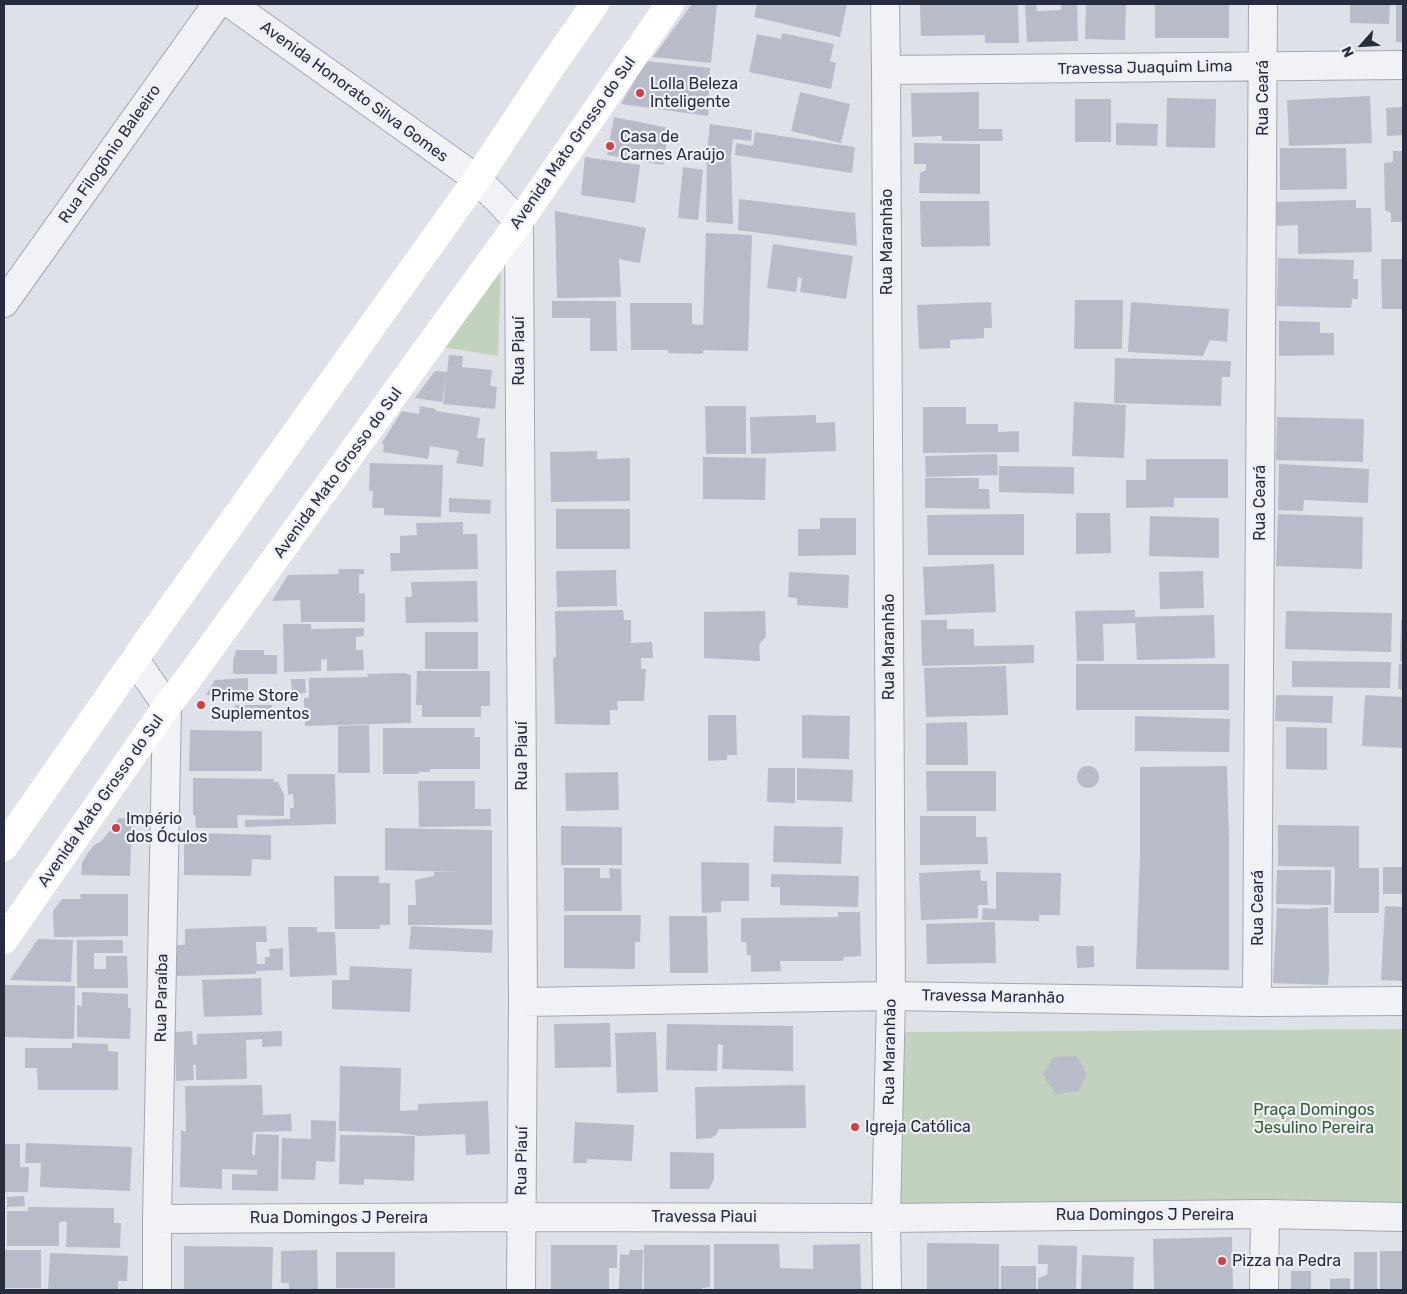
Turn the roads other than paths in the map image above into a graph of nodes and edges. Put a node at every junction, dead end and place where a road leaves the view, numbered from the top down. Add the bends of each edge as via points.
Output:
1 (217, 4) edge
2 (231, 4) edge
3 (596, 4) edge
4 (670, 4) edge
5 (885, 4) edge
6 (1263, 4) edge
7 (1403, 65) edge
8 (1263, 67) junction
9 (886, 70) junction
10 (477, 179) junction
11 (519, 222) junction
12 (4, 304) edge
13 (135, 660) junction
14 (167, 706) junction
15 (4, 847) edge
16 (4, 940) edge
17 (891, 996) junction
18 (1403, 1001) edge
19 (523, 1002) junction
20 (1257, 1002) junction
21 (1265, 1214) junction
22 (521, 1217) junction
23 (1403, 1217) edge
24 (886, 1218) junction
25 (157, 1219) junction
26 (157, 1290) edge
27 (522, 1290) edge
28 (887, 1290) edge
29 (1264, 1290) edge

1 - 12 street, Rua Filogônio Baleeiro
2 - 10 street, Avenida Honorato Silva Gomes
3 - 10 main road
4 - 11 main road, Avenida Mato Grosso do Sul
5 - 9 street, Rua Maranhão
6 - 8 street, Rua Ceará
7 - 8 street, Travessa Juaquim Lima
8 - 9 street, Travessa Juaquim Lima
8 - 20 street, Rua Ceará
9 - 17 street, Rua Maranhão
10 - 11 street, Avenida Honorato Silva Gomes
10 - 13 main road
11 - 14 main road, Avenida Mato Grosso do Sul
11 - 19 street, Rua Piauí
13 - 14 street
13 - 15 main road
14 - 16 main road, Avenida Mato Grosso do Sul
14 - 25 street, Rua Paraíba
17 - 19 street, Travessa Maranhão
17 - 20 street, Travessa Maranhão
17 - 24 street, Rua Maranhão
18 - 20 street, Travessa Maranhão
19 - 22 street, Rua Piauí
21 - 23 street, Rua Domingos J Pereira
21 - 24 street, Rua Domingos J Pereira
21 - 29 street
22 - 24 street, Travessa Piaui
22 - 25 street, Rua Domingos J Pereira
22 - 27 street, Rua Piauí
24 - 28 street, Rua Maranhão
25 - 26 street, Rua Paraíba

